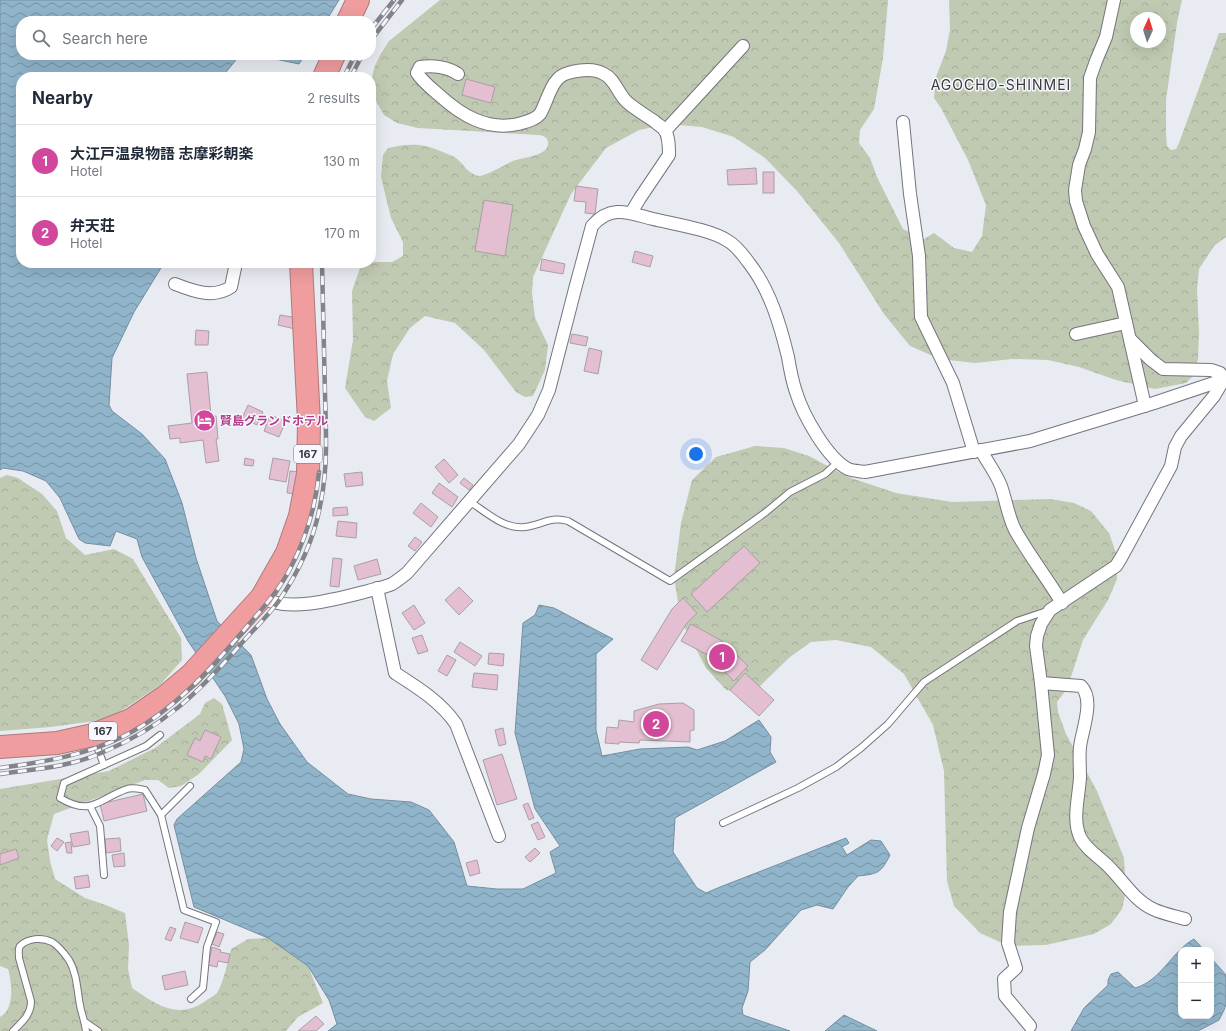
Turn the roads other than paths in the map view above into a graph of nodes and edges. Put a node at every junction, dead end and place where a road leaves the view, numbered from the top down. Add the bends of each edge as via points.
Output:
1 (358, 0) edge
2 (1114, 0) edge
3 (350, 16) edge
4 (743, 46) dead end
5 (332, 60) edge
6 (326, 72) edge
7 (458, 74) dead end
8 (903, 122) dead end
9 (665, 131) junction
10 (631, 213) junction
11 (235, 268) edge
12 (296, 268) edge
13 (175, 284) dead end
14 (1126, 323) junction
15 (1076, 334) dead end
16 (1130, 339) junction
17 (1225, 379) edge
18 (1145, 406) junction
19 (978, 451) junction
20 (838, 462) junction
21 (469, 501) junction
22 (377, 588) junction
23 (262, 597) junction
24 (1062, 603) junction
25 (1050, 610) junction
26 (1041, 683) junction
27 (93, 735) junction
28 (160, 735) dead end
29 (0, 747) edge
30 (104, 765) junction
31 (190, 786) dead end
32 (90, 806) junction
33 (161, 815) junction
34 (722, 823) dead end
35 (499, 836) dead end
36 (104, 875) dead end
37 (1185, 919) dead end
38 (191, 999) dead end
39 (85, 1022) junction
40 (1030, 1026) dead end
41 (13, 1031) edge
42 (86, 1031) edge
43 (98, 1031) edge

1 - 3 highway
2 - 14 street via 1106,37 1090,78 1089,132 1075,190 1084,226 1097,254 1118,287
4 - 9 street
5 - 6 highway
7 - 9 street via 445,68 424,66 417,73 451,106 480,123 510,126 532,120 539,114 561,76 586,70 603,73 611,78 626,101
8 - 19 street via 919,256 921,318 953,383
9 - 10 street via 669,155
10 - 20 street via 715,234 728,240 738,249 767,290 779,321 796,392 809,422
10 - 21 street via 611,212 598,219 592,226 549,390 538,415 519,444
11 - 13 street via 231,287 224,292 206,293
12 - 23 highway, 167 via 309,422 308,474 300,516 287,553
14 - 15 street
14 - 16 street
16 - 17 street via 1163,369 1211,370 1220,373
16 - 18 street
17 - 18 street
17 - 24 street via 1181,436 1175,447 1171,466 1116,566
18 - 19 street via 1030,441
19 - 20 street via 865,472 849,470
19 - 24 street via 1001,486 1015,529
20 - 21 lane via 825,474 790,492 670,581 568,521 557,518 525,527 508,526
21 - 22 street via 407,573 392,584
22 - 23 street via 326,602 269,602
22 - 35 street via 395,673 417,687 449,714 456,724
23 - 27 highway, 167 via 191,675 166,696 131,720
24 - 25 street
25 - 26 street via 1037,636
25 - 34 lane via 1017,621 924,682 888,724 836,767 798,788
26 - 37 street via 1082,686 1087,694 1088,703 1080,747 1076,812 1077,826 1084,844 1142,903 1154,910
26 - 40 street via 1048,755 1028,828 1010,912 1008,943 1016,968 1004,979 1005,996
27 - 29 highway, 167 via 58,743
27 - 30 lane
28 - 30 lane via 146,746
30 - 32 lane via 64,783 60,798 72,805
31 - 33 lane
32 - 33 lane via 128,788 145,790
32 - 36 lane via 100,826
33 - 38 lane via 184,910 216,922 207,947 203,988
39 - 41 lane via 78,984 70,961 52,942 40,938 20,946 18,951 31,1008 29,1015
39 - 42 lane
39 - 43 lane

